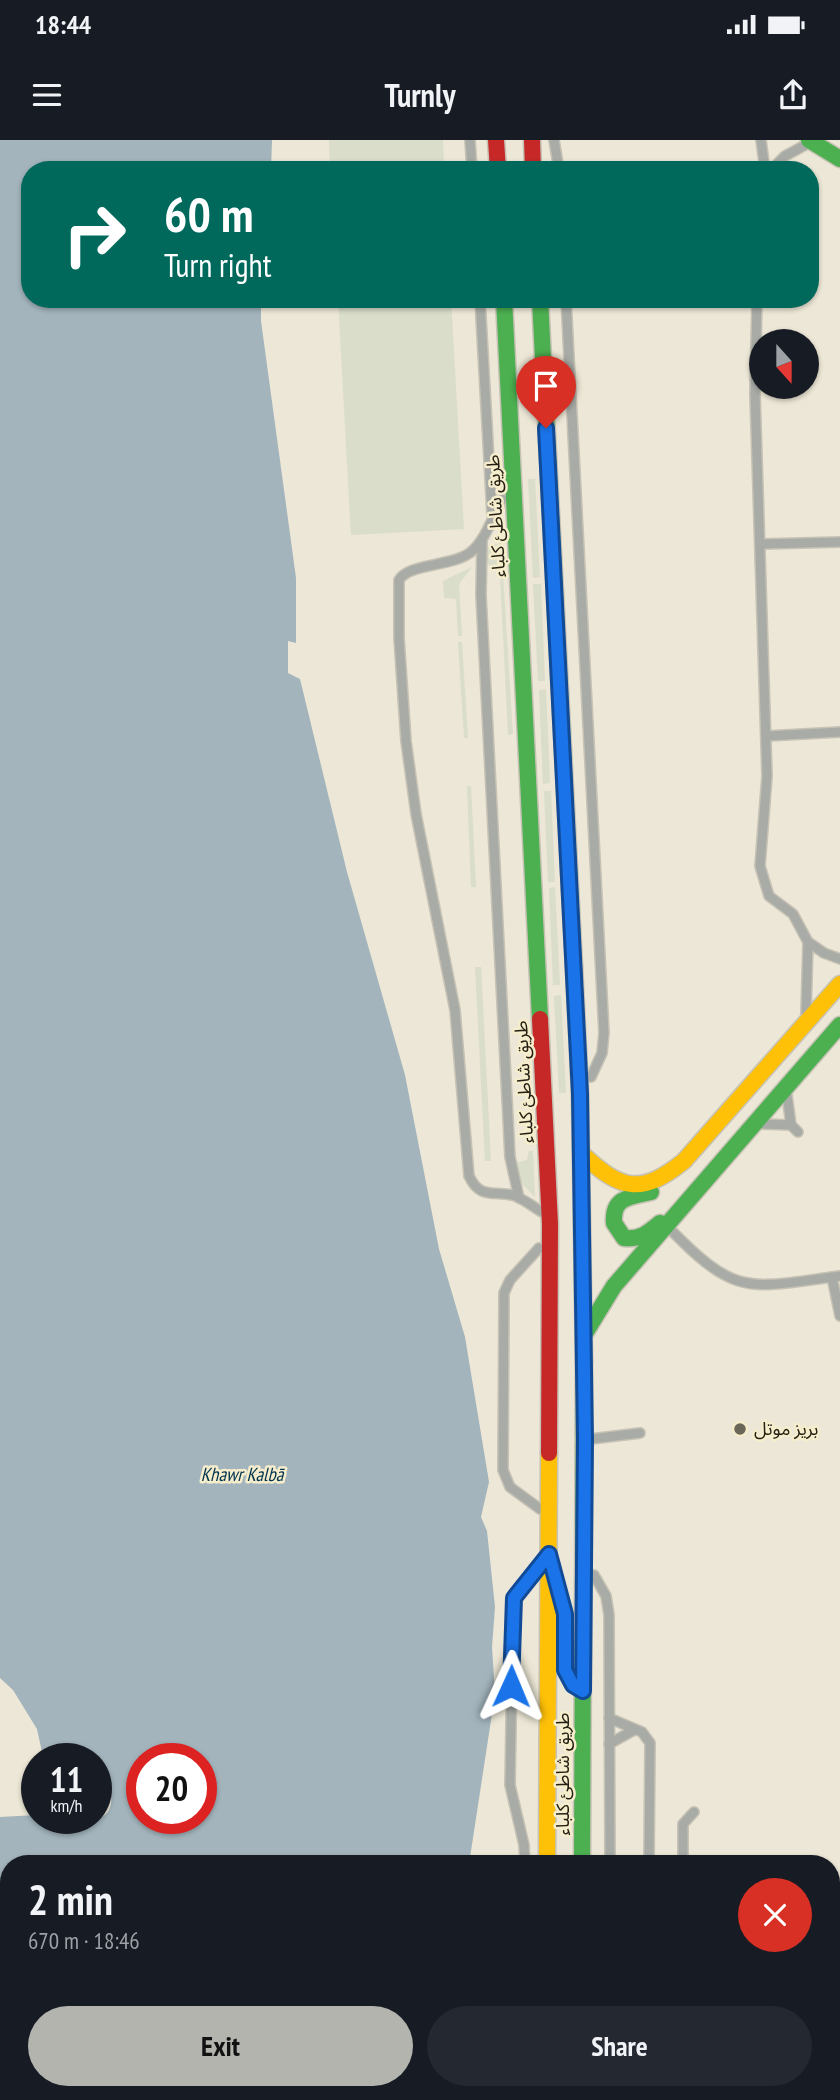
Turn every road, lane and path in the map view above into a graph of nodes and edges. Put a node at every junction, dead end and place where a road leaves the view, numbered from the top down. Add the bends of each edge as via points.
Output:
1 (470, 140) edge
2 (496, 140) edge
3 (532, 140) edge
4 (554, 140) edge
5 (761, 140) edge
6 (810, 141) edge
7 (840, 159) edge
8 (471, 161) edge
9 (497, 161) edge
10 (533, 161) edge
11 (558, 161) edge
12 (764, 161) edge
13 (780, 161) edge
14 (481, 308) edge
15 (505, 308) edge
16 (536, 308) edge
17 (540, 308) edge
18 (566, 308) edge
19 (757, 308) edge
20 (541, 317) junction
21 (513, 479) junction
22 (493, 516) junction
23 (483, 538) junction
24 (840, 542) edge
25 (762, 544) junction
26 (840, 732) edge
27 (767, 736) junction
28 (808, 942) junction
29 (840, 959) edge
30 (840, 984) edge
31 (803, 1025) junction
32 (840, 1025) edge
33 (788, 1084) junction
34 (580, 1094) junction
35 (751, 1125) junction
36 (582, 1154) junction
37 (684, 1161) junction
38 (691, 1195) junction
39 (519, 1198) junction
40 (550, 1220) junction
41 (668, 1227) junction
42 (836, 1276) edge
43 (840, 1316) edge
44 (584, 1335) junction
45 (640, 1433) dead end
46 (585, 1439) junction
47 (549, 1516) junction
48 (549, 1554) junction
49 (584, 1562) junction
50 (565, 1614) dead end
51 (567, 1675) dead end
52 (583, 1691) junction
53 (609, 1718) junction
54 (634, 1730) junction
55 (610, 1744) junction
56 (694, 1812) dead end
57 (524, 1855) edge
58 (547, 1855) edge
59 (582, 1855) edge
60 (610, 1855) edge
61 (649, 1855) edge
62 (683, 1855) edge

1 - 8 lane
2 - 9 main road
3 - 10 main road
4 - 11 lane
5 - 12 lane
6 - 7 main road
6 - 13 lane
14 - 22 lane
15 - 21 main road, طريق شاطئ كلباء
16 - 20 main road
17 - 20 main road, طريق شاطئ كلباء
18 - 34 lane via 604,1033 599,1063
19 - 25 lane via 755,394
20 - 34 main road, طريق شاطئ كلباء
21 - 22 lane
21 - 40 main road, طريق شاطئ كلباء
22 - 23 lane
23 - 39 lane via 481,595 510,1157
23 - 39 lane via 463,558 406,572 399,580 401,689 416,814 455,1010 470,1176 484,1194
24 - 25 lane
25 - 27 lane
26 - 27 lane
27 - 28 lane via 761,879 768,896 798,920
28 - 29 lane
28 - 31 lane
30 - 31 main road
31 - 37 main road
32 - 33 main road
33 - 35 main road
33 - 35 lane via 795,1128
34 - 36 main road, طريق شاطئ كلباء
35 - 38 main road
36 - 37 main road via 615,1182 635,1187 656,1182
36 - 44 main road, طريق شاطئ كلباء
37 - 38 main road via 664,1186 617,1203 614,1226 627,1240 640,1240
38 - 41 main road
39 - 40 lane
40 - 47 main road, طريق شاطئ كلباء
40 - 47 lane via 536,1252 507,1286 503,1352 504,1476 510,1487
41 - 42 lane via 705,1265 732,1280 762,1285
41 - 44 main road via 614,1286
42 - 43 lane
44 - 46 main road, طريق شاطئ كلباء
45 - 46 lane
46 - 49 main road, طريق شاطئ كلباء
47 - 48 main road, طريق شاطئ كلباء
48 - 50 main road
48 - 57 lane via 517,1591 513,1604 510,1785
48 - 58 main road, طريق شاطئ كلباء
49 - 52 main road, طريق شاطئ كلباء
49 - 53 lane via 603,1588 608,1606
51 - 52 main road
52 - 59 main road, طريق شاطئ كلباء
53 - 54 lane
53 - 55 lane
54 - 55 lane
54 - 61 lane via 646,1735 651,1748
55 - 60 lane
56 - 62 lane via 682,1825

